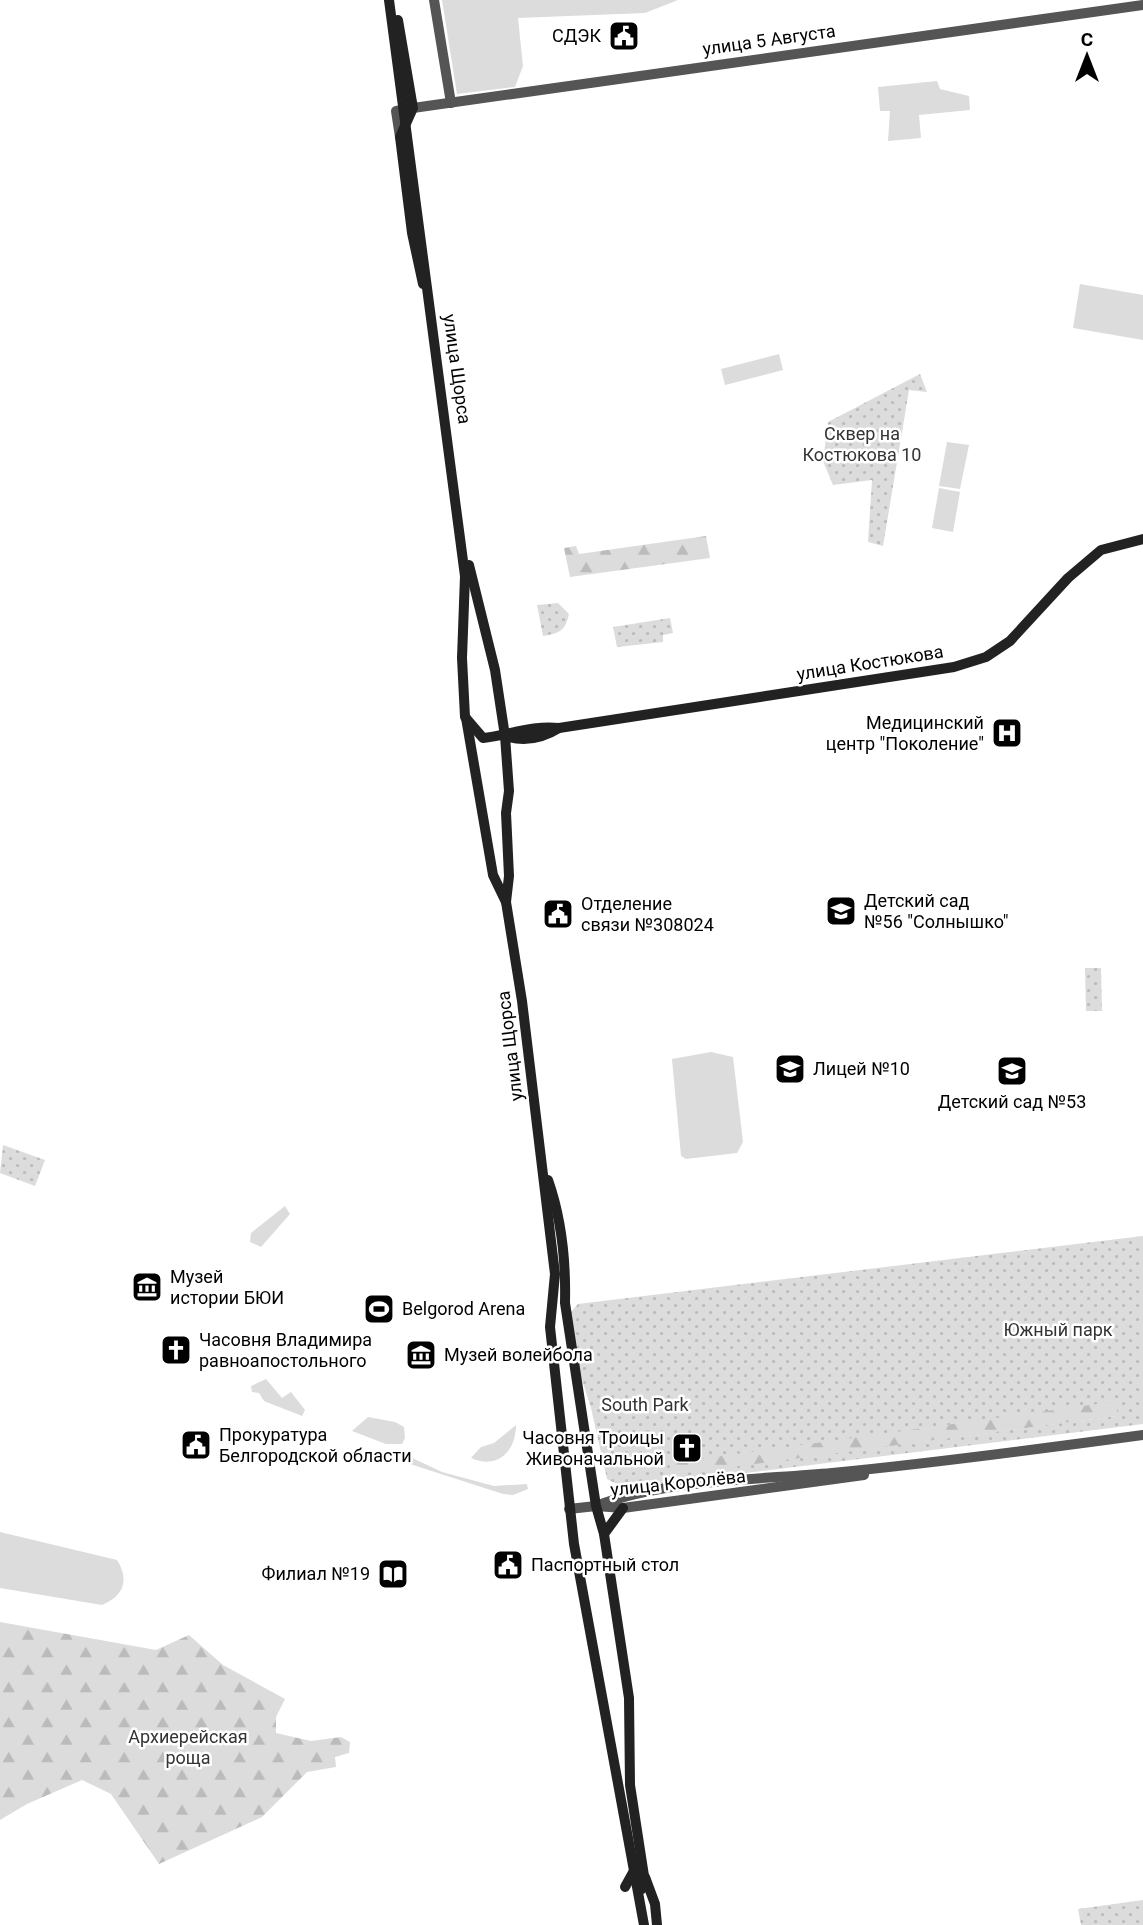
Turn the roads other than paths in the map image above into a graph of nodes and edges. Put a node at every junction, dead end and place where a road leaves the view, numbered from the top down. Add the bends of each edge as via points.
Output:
1 (391, 0) edge
2 (433, 0) edge
3 (1143, 5) edge
4 (446, 104) junction
5 (408, 113) junction
6 (431, 310) junction
7 (461, 536) junction
8 (1143, 538) edge
9 (466, 717) junction
10 (505, 736) junction
11 (506, 902) junction
12 (541, 1161) junction
13 (1143, 1435) edge
14 (922, 1464) junction
15 (597, 1506) junction
16 (623, 1508) junction
17 (569, 1509) junction
18 (604, 1534) junction
19 (639, 1875) junction
20 (625, 1887) dead end
21 (645, 1925) edge
22 (657, 1925) edge

1 - 5 main road, улица Щорса
2 - 4 street
3 - 4 street, улица 5 Августа
4 - 5 street, улица 5 Августа
5 - 6 main road, улица Щорса
5 - 6 main road via 400,137 418,271
6 - 7 main road, улица Щорса
7 - 9 main road, улица Щорса
7 - 10 main road, улица Щорса via 488,640
8 - 10 main road, улица Костюкова via 1101,550 1068,578 1010,641 972,662 559,728 525,729
9 - 10 main road, улица Костюкова via 483,738
9 - 11 main road, улица Щорса via 493,875
10 - 11 main road, улица Щорса via 509,791
11 - 12 main road, улица Щорса
12 - 15 main road via 559,1210 565,1303
12 - 17 main road, улица Щорса via 555,1274 550,1327
13 - 14 street, улица Королёва
14 - 15 street, улица Королёва via 675,1488
14 - 16 street, улица Королёва via 829,1482
15 - 16 street, улица Королёва
15 - 17 street
15 - 18 main road
16 - 18 main road
17 - 19 main road, улица Щорса
18 - 19 main road via 629,1698 630,1785
19 - 20 main road
19 - 21 main road
19 - 22 main road via 653,1897

